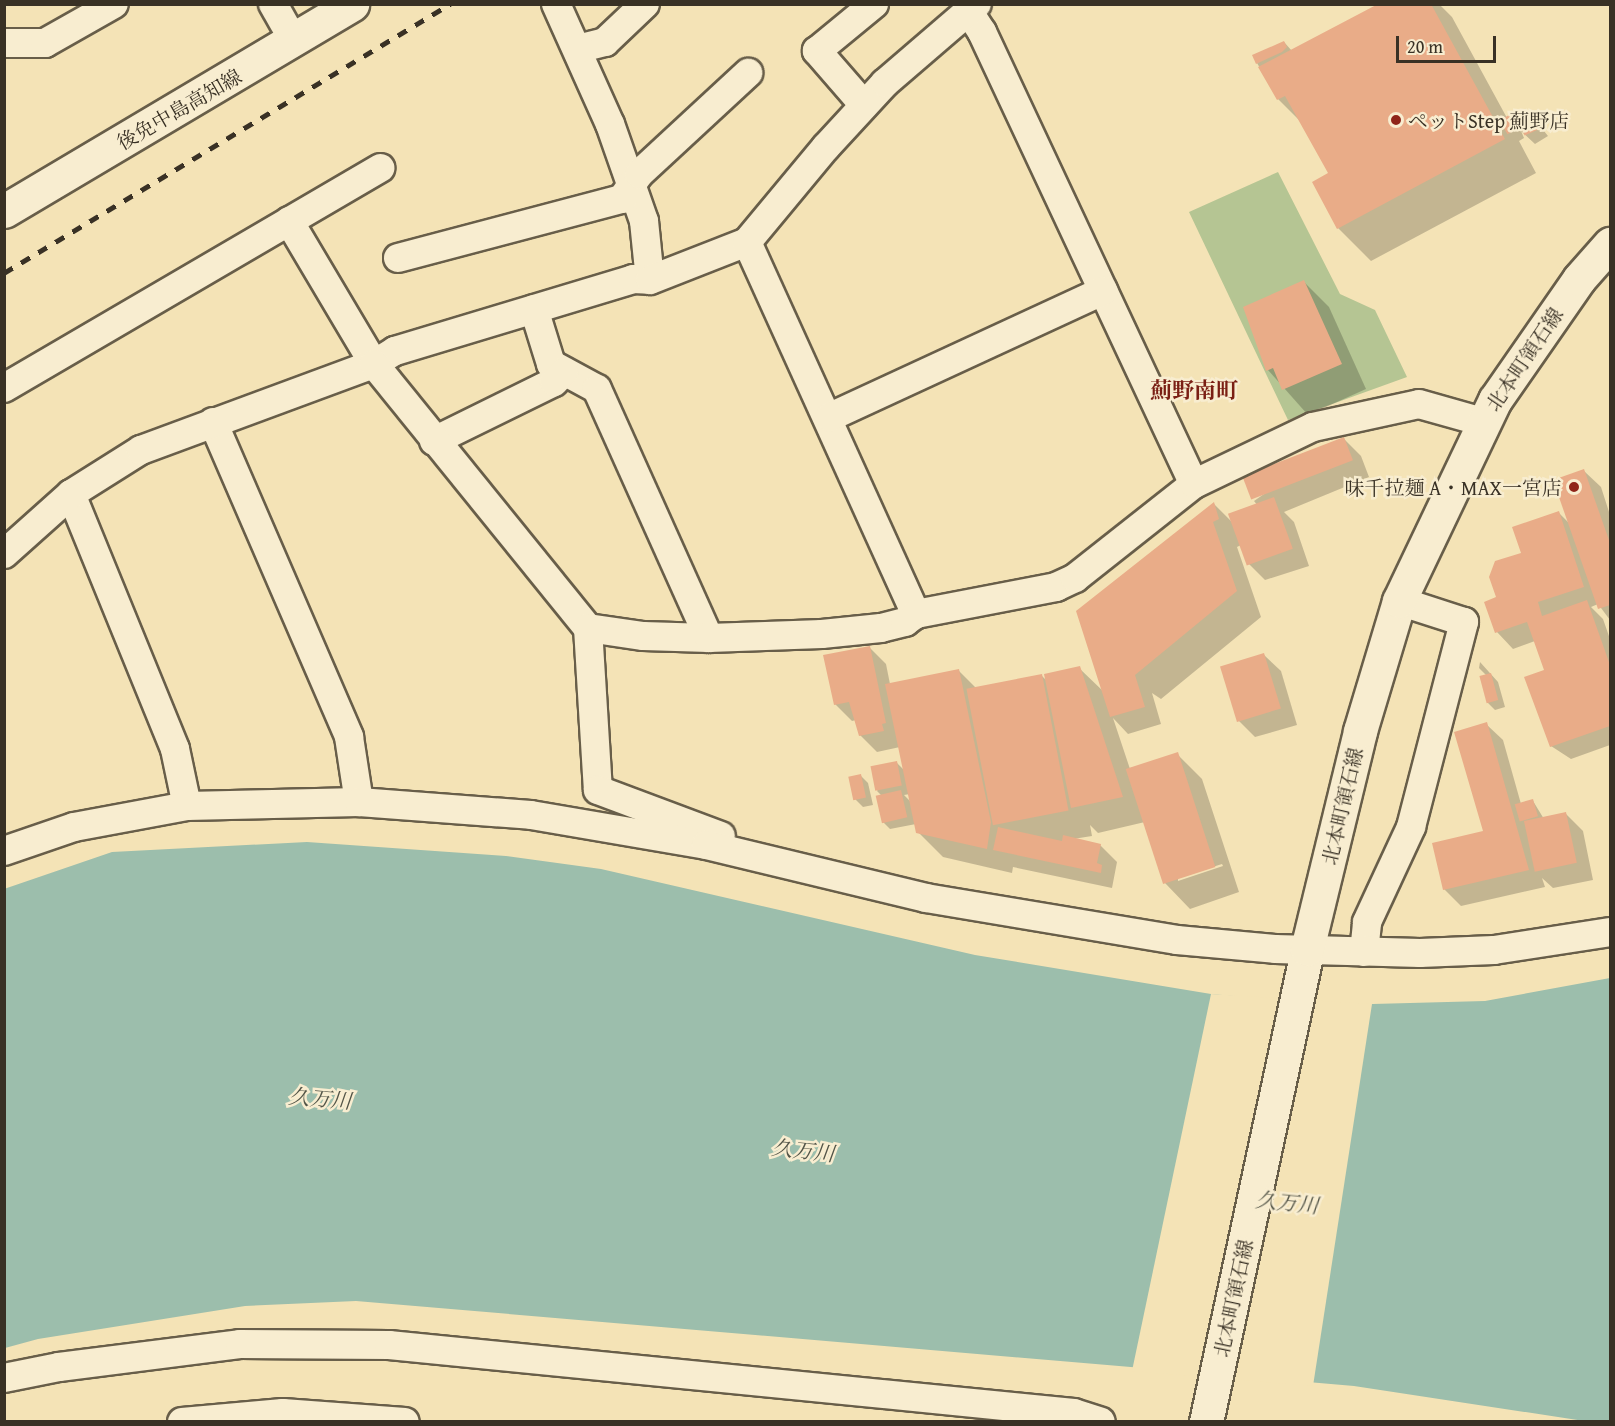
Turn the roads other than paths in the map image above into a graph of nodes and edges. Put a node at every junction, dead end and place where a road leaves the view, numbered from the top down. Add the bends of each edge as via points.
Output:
1 (114, 4) edge
2 (273, 4) edge
3 (352, 4) edge
4 (556, 4) edge
5 (645, 4) edge
6 (874, 4) edge
7 (973, 8) edge
8 (294, 41) junction
9 (4, 43) edge
10 (577, 49) junction
11 (748, 73) dead end
12 (864, 105) junction
13 (380, 168) dead end
14 (632, 187) junction
15 (4, 211) edge
16 (289, 221) junction
17 (747, 242) junction
18 (1611, 244) edge
19 (398, 258) dead end
20 (650, 280) junction
21 (1103, 291) junction
22 (534, 309) junction
23 (374, 364) junction
24 (564, 372) junction
25 (4, 388) edge
26 (830, 417) junction
27 (213, 422) junction
28 (1483, 422) junction
29 (434, 441) junction
30 (1194, 484) junction
31 (71, 494) junction
32 (4, 555) edge
33 (1399, 601) junction
34 (916, 614) junction
35 (588, 628) junction
36 (709, 638) junction
37 (359, 796) junction
38 (185, 800) junction
39 (4, 851) edge
40 (728, 852) junction
41 (1611, 932) edge
42 (1364, 952) junction
43 (1305, 961) junction
44 (4, 1378) edge
45 (1207, 1420) edge
46 (182, 1422) edge
47 (405, 1422) edge
48 (1101, 1422) edge

1 - 9 street via 45,43
2 - 8 street
3 - 8 main road, 後免中島高知線
4 - 10 street
5 - 10 street via 605,42
6 - 12 street via 817,51
7 - 12 street
7 - 21 street
8 - 15 main road, 後免中島高知線
10 - 14 street
11 - 14 street via 639,174
12 - 17 street
13 - 16 street
14 - 19 street via 622,199
14 - 20 street via 644,221
16 - 23 street
16 - 25 street
17 - 20 street
17 - 26 street
18 - 28 main road, 北本町領石線 via 1579,279
20 - 22 street via 633,279
21 - 26 street
21 - 30 street
22 - 23 street via 395,351
22 - 24 street via 551,364
23 - 27 street
23 - 29 street
24 - 29 street via 554,382
24 - 36 street via 597,389
26 - 34 street
27 - 31 street via 141,450
27 - 37 street via 349,737
28 - 30 street via 1419,404 1368,412 1313,427
28 - 33 main road, 北本町領石線
29 - 35 street
30 - 34 street via 1075,578 1056,587
31 - 32 street
31 - 38 street via 175,750
33 - 42 street via 1464,622 1411,828 1367,922
33 - 43 main road, 北本町領石線 via 1360,731
34 - 36 street via 905,622 881,628
35 - 36 street via 643,636
35 - 40 street via 598,790 727,839
37 - 38 street
37 - 40 street via 531,815
38 - 39 street via 74,827
40 - 43 street via 926,898
41 - 42 street via 1494,950
42 - 43 street
43 - 45 main road, 北本町領石線
44 - 48 street via 59,1367 240,1344 389,1345 1074,1413
46 - 47 street via 283,1413

